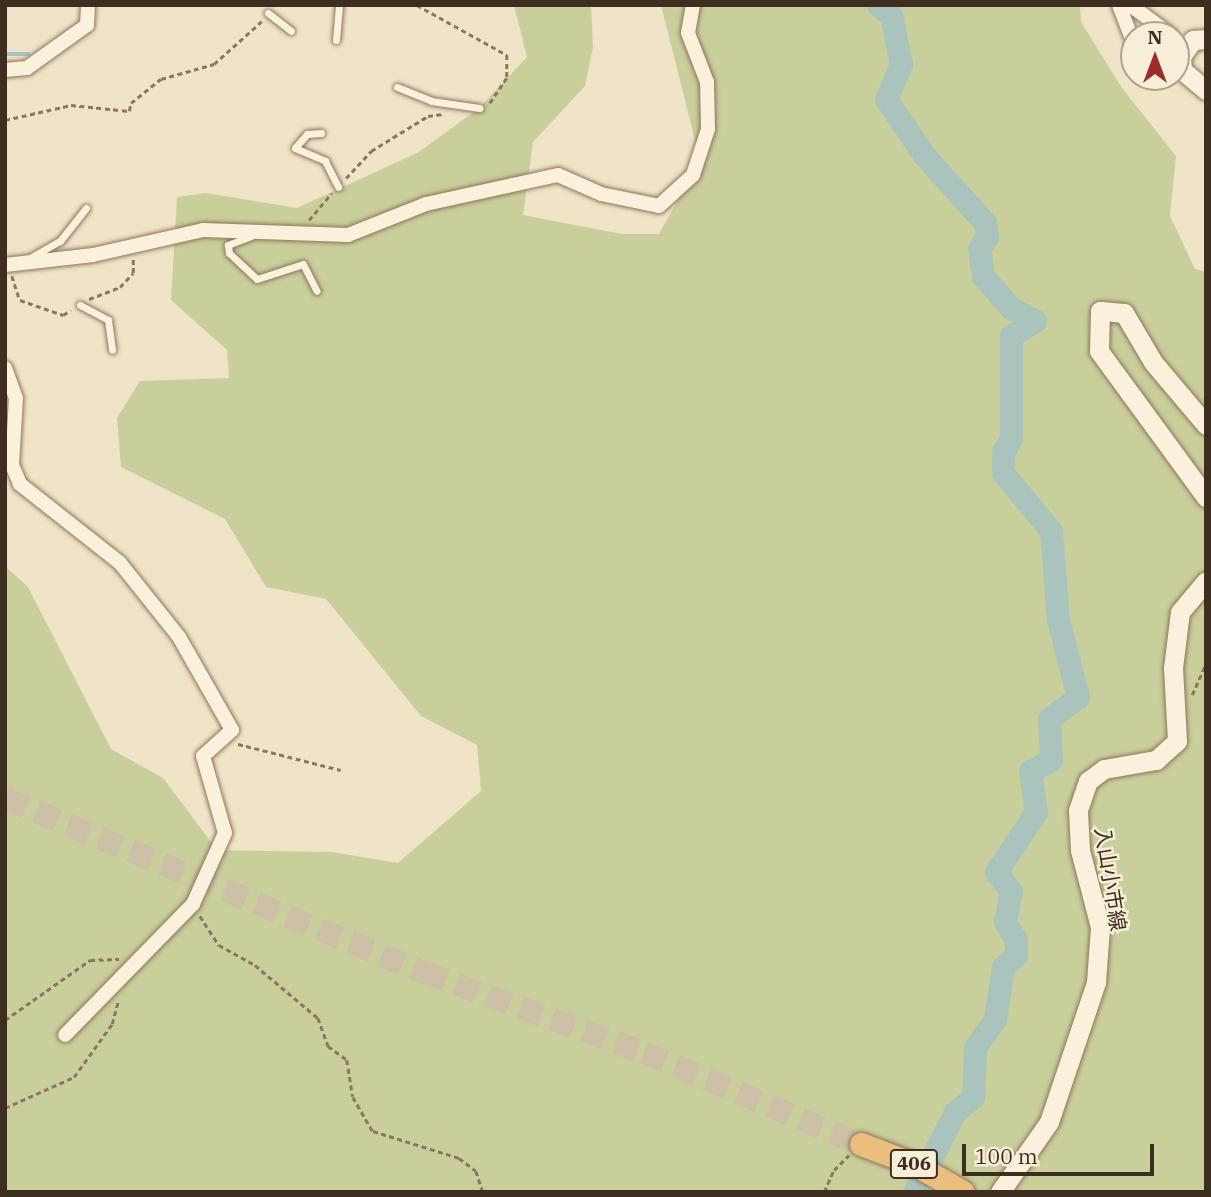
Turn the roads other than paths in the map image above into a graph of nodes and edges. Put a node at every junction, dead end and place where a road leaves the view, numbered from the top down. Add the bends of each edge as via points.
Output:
1 (88, 5) edge
2 (339, 5) edge
3 (692, 5) edge
4 (1129, 5) edge
5 (268, 13) road end
6 (291, 31) dead end
7 (1191, 37) edge
8 (337, 40) dead end
9 (5, 70) edge
10 (1190, 78) edge
11 (397, 87) dead end
12 (1206, 90) edge
13 (479, 108) road end
14 (321, 133) dead end
15 (338, 187) road end
16 (86, 208) dead end
17 (265, 230) junction
18 (23, 263) junction
19 (5, 265) edge
20 (317, 291) dead end
21 (80, 304) road end
22 (112, 350) dead end
23 (5, 368) edge
24 (1206, 425) edge
25 (1206, 497) edge
26 (1206, 581) edge
27 (65, 1035) dead end
28 (861, 1144) tunnel mouth
29 (963, 1192) edge
30 (1000, 1192) edge

1 - 9 street via 87,25 27,68
2 - 8 lane
3 - 17 street via 688,33 707,82 708,129 693,174 659,206 601,194 558,175 426,204 348,235
4 - 7 street
5 - 6 lane
10 - 12 main road
11 - 13 lane via 431,101
14 - 15 lane via 307,134 295,148 326,161
16 - 18 lane via 60,241
17 - 18 street via 202,230
17 - 20 lane via 228,245 229,253 257,279 303,264
18 - 19 street
21 - 22 lane via 108,320
23 - 27 street via 16,398 12,466 20,484 96,539 149,598 179,637 232,730 203,756 220,799 225,832 193,904
24 - 25 main road via 1153,362 1124,313 1100,311 1099,351
26 - 30 main road, 入山小市線 via 1180,612 1174,668 1177,740 1168,753 1104,769 1088,781 1078,810 1080,850 1100,927 1096,982 1049,1122
28 - 29 highway, 406 via 914,1164

